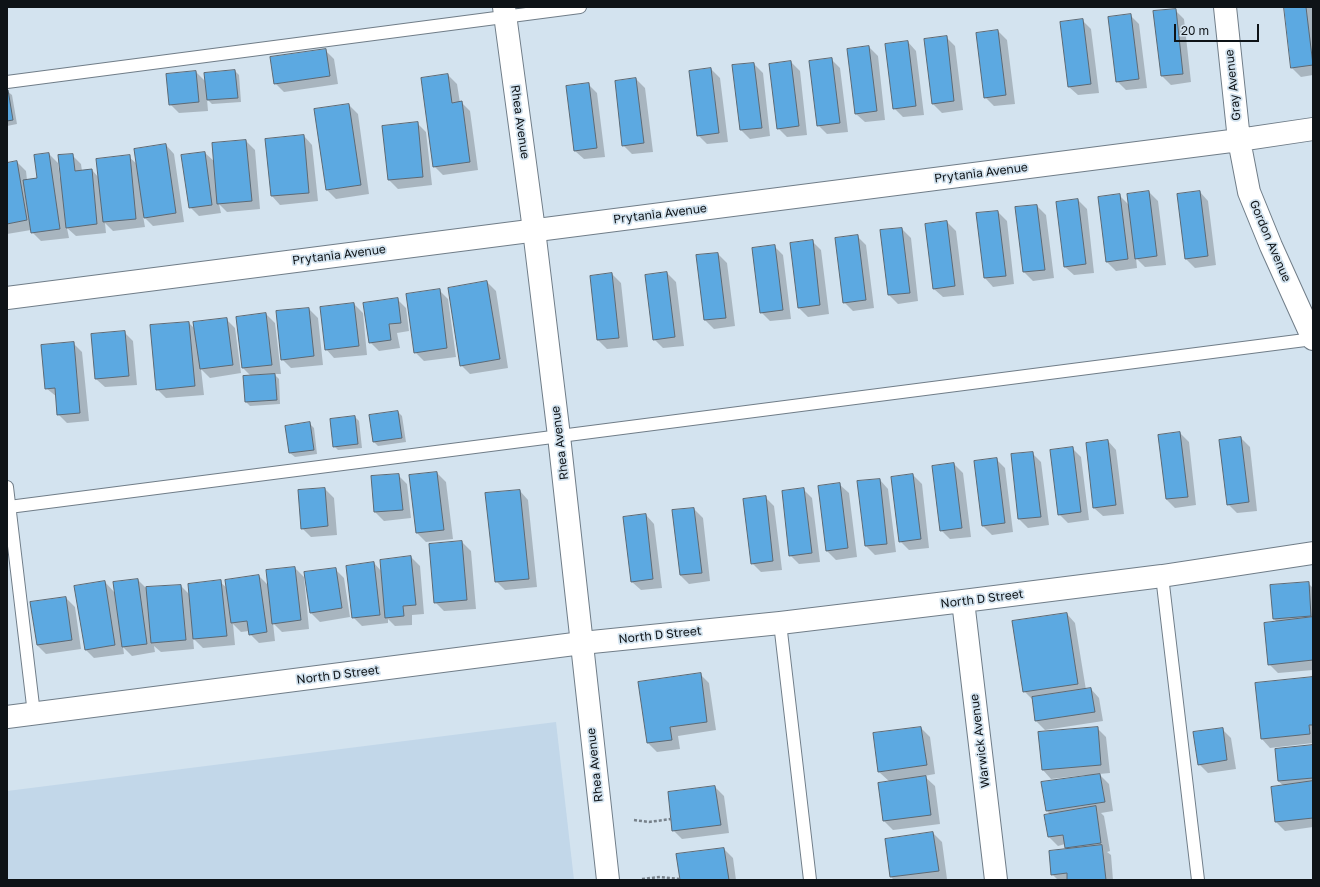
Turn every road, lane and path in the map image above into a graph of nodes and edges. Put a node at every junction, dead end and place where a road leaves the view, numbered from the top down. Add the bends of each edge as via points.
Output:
1 (580, 7) edge
2 (1225, 7) edge
3 (505, 12) edge
4 (7, 82) edge
5 (1313, 129) edge
6 (1239, 140) junction
7 (534, 230) junction
8 (7, 298) edge
9 (1313, 339) edge
10 (559, 436) junction
11 (7, 487) edge
12 (9, 507) junction
13 (1313, 553) edge
14 (1162, 576) junction
15 (963, 601) junction
16 (780, 623) junction
17 (582, 643) junction
18 (34, 714) junction
19 (7, 717) edge
20 (671, 819) dead end
21 (634, 820) dead end
22 (642, 879) edge
23 (680, 879) dead end
24 (608, 880) edge
25 (810, 880) edge
26 (996, 880) edge
27 (1198, 880) edge

1 - 3 lane
2 - 6 street, Gray Avenue
3 - 4 lane
3 - 7 street, Rhea Avenue
5 - 6 street, Prytania Avenue
6 - 7 street, Prytania Avenue
6 - 9 street, Gordon Avenue via 1249,192
7 - 8 street, Prytania Avenue
7 - 10 street, Rhea Avenue
9 - 10 lane
10 - 12 lane
10 - 17 street, Rhea Avenue
11 - 12 lane
12 - 18 lane
13 - 14 street, North D Street
14 - 15 street, North D Street
14 - 27 lane
15 - 16 street, North D Street
15 - 26 street, Warwick Avenue
16 - 17 street, North D Street
16 - 25 lane
17 - 18 street, North D Street
17 - 24 street, Rhea Avenue
18 - 19 street, North D Street
20 - 21 path via 649,822
22 - 23 path

